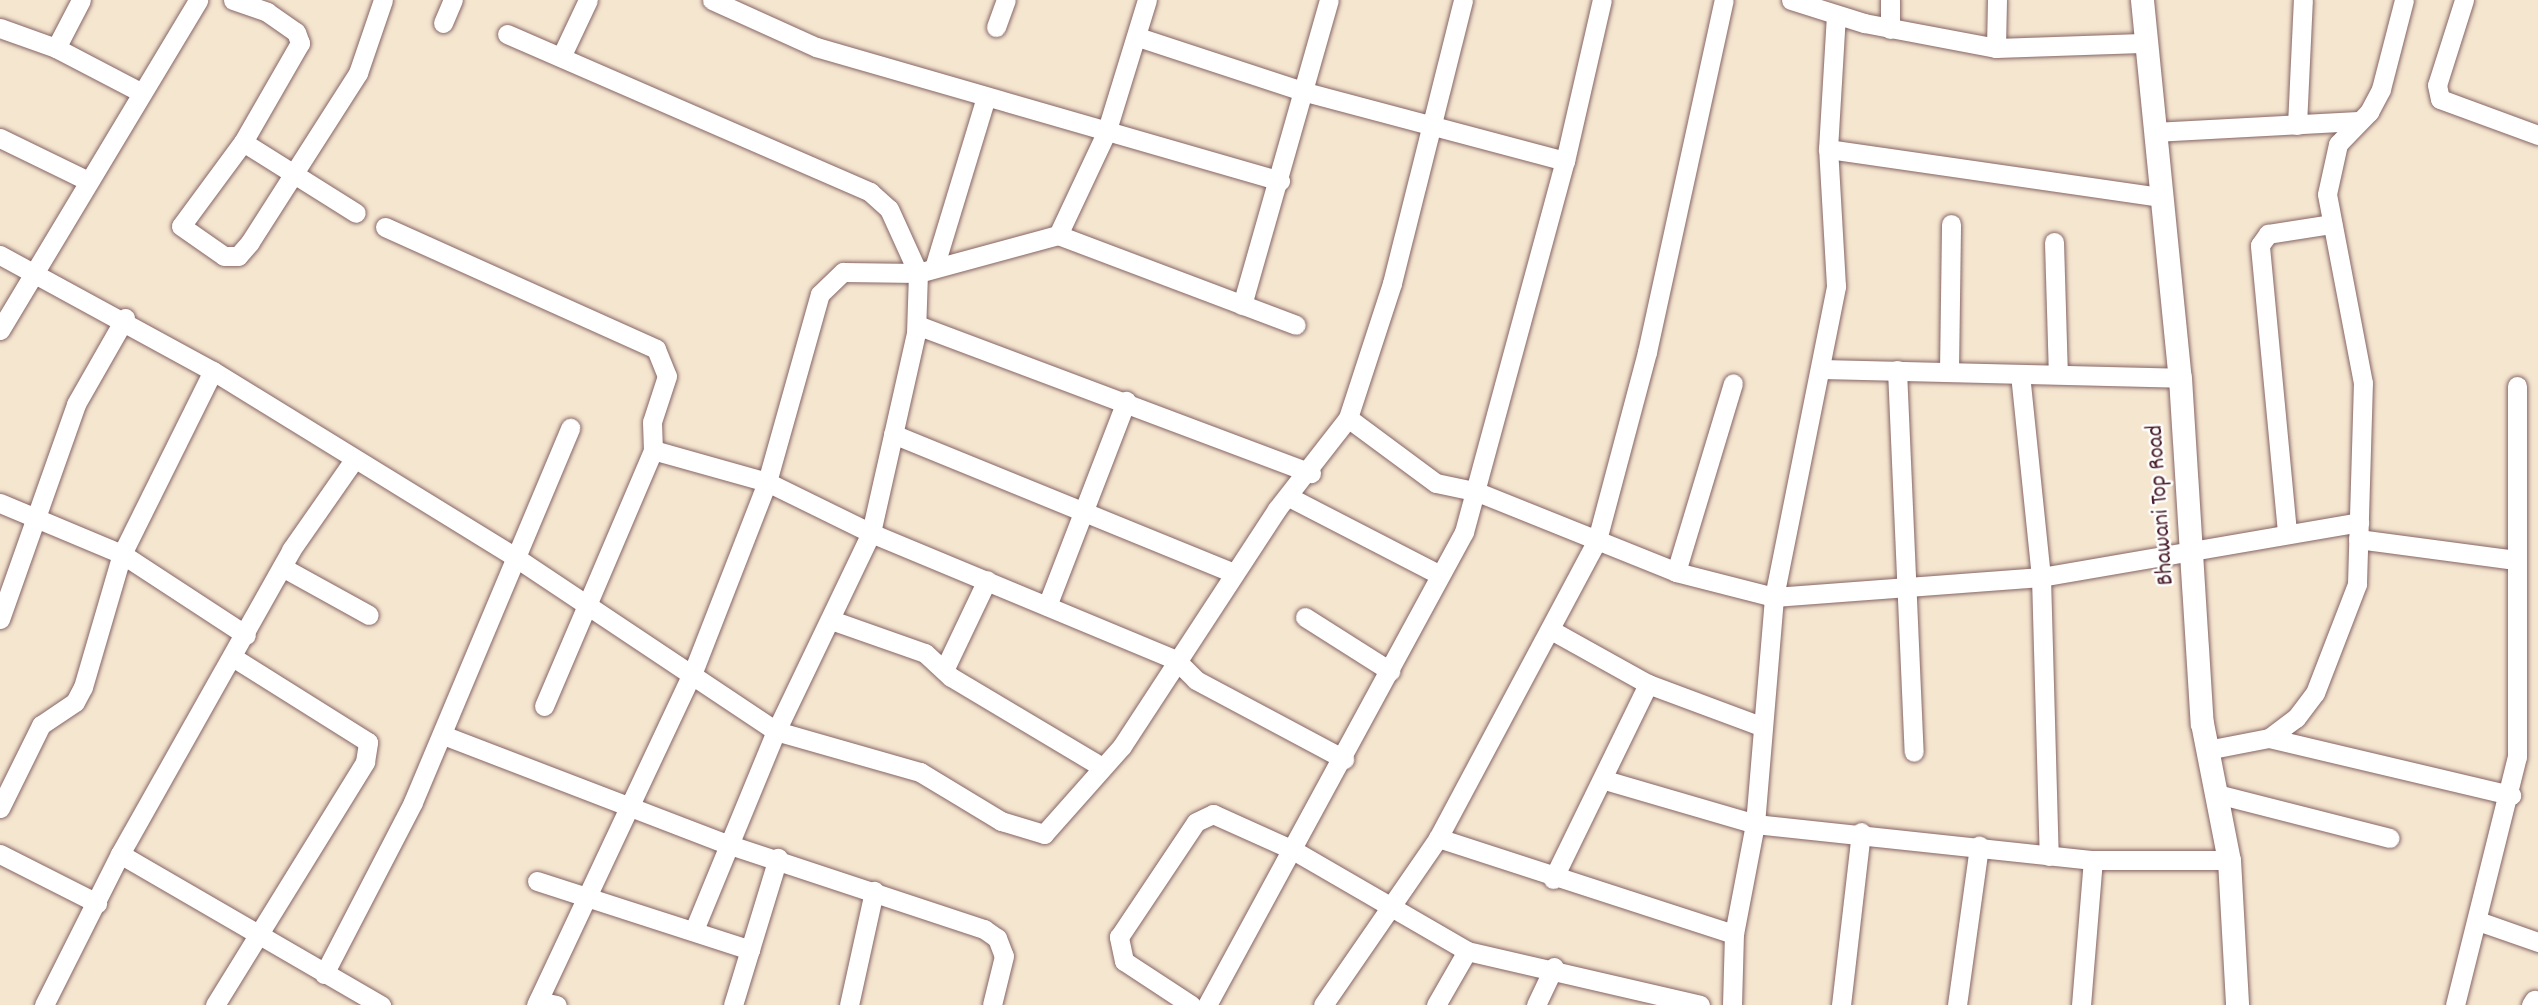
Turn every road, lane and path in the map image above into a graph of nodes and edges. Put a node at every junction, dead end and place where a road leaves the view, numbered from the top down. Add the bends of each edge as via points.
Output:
1 (82, 0) edge
2 (198, 0) edge
3 (233, 0) edge
4 (383, 0) edge
5 (453, 0) edge
6 (588, 0) edge
7 (712, 0) edge
8 (1006, 0) edge
9 (1147, 0) edge
10 (1329, 0) edge
11 (1441, 0) edge
12 (1602, 0) edge
13 (1724, 0) edge
14 (1791, 0) edge
15 (1890, 0) edge
16 (1997, 0) edge
17 (2143, 0) edge
18 (2303, 0) edge
19 (2404, 0) edge
20 (2464, 0) edge
21 (1462, 2) edge
22 (270, 6) edge
23 (1836, 16) junction
24 (443, 23) dead end
25 (996, 27) dead end
26 (0, 28) edge
27 (1890, 29) junction
28 (507, 34) dead end
29 (1138, 37) junction
30 (2142, 43) junction
31 (56, 48) junction
32 (1996, 48) junction
33 (561, 57) junction
34 (1302, 90) junction
35 (142, 93) junction
36 (986, 97) junction
37 (2358, 121) junction
38 (1427, 124) junction
39 (2297, 125) junction
40 (2154, 132) junction
41 (1106, 133) junction
42 (2538, 135) edge
43 (0, 138) edge
44 (243, 142) junction
45 (1828, 149) junction
46 (1565, 162) junction
47 (296, 173) junction
48 (86, 180) junction
49 (1280, 181) junction
50 (2161, 197) junction
51 (356, 213) dead end
52 (1951, 224) dead end
53 (2332, 224) junction
54 (385, 226) dead end
55 (1058, 235) junction
56 (2054, 242) dead end
57 (0, 255) edge
58 (926, 270) junction
59 (31, 273) junction
60 (1242, 305) junction
61 (125, 318) junction
62 (916, 325) junction
63 (1296, 325) dead end
64 (0, 330) edge
65 (1821, 369) junction
66 (1896, 370) junction
67 (213, 371) junction
68 (1949, 371) junction
69 (2020, 374) junction
70 (2059, 374) junction
71 (2180, 378) junction
72 (1732, 383) dead end
73 (2517, 386) dead end
74 (1126, 401) junction
75 (1348, 418) junction
76 (570, 428) dead end
77 (893, 434) junction
78 (653, 450) junction
79 (353, 461) junction
80 (1311, 473) junction
81 (767, 482) junction
82 (1475, 491) junction
83 (1289, 497) junction
84 (0, 503) edge
85 (1088, 509) junction
86 (33, 514) junction
87 (2359, 531) junction
88 (2287, 532) junction
89 (871, 533) junction
90 (1597, 540) junction
91 (2192, 552) junction
92 (122, 554) junction
93 (518, 559) junction
94 (2516, 560) junction
95 (282, 567) junction
96 (1676, 572) junction
97 (1233, 573) junction
98 (1440, 575) junction
99 (2041, 577) junction
100 (987, 580) junction
101 (1911, 584) junction
102 (1774, 597) junction
103 (1047, 606) junction
104 (584, 608) junction
105 (1, 614) edge
106 (369, 615) dead end
107 (1305, 617) dead end
108 (834, 621) junction
109 (1551, 630) junction
110 (246, 635) junction
111 (234, 658) junction
112 (1176, 660) junction
113 (946, 666) junction
114 (1390, 671) junction
115 (693, 673) junction
116 (1648, 684) junction
117 (544, 706) dead end
118 (2530, 718) edge
119 (1758, 724) junction
120 (776, 731) junction
121 (443, 735) junction
122 (2269, 737) junction
123 (2207, 750) junction
124 (1914, 752) dead end
125 (1344, 759) junction
126 (1102, 767) junction
127 (1605, 780) junction
128 (2217, 794) junction
129 (2511, 795) junction
130 (630, 807) junction
131 (0, 808) edge
132 (1755, 824) junction
133 (1861, 832) junction
134 (1438, 838) junction
135 (2389, 838) dead end
136 (730, 845) junction
137 (1979, 846) junction
138 (1293, 850) junction
139 (0, 854) edge
140 (120, 854) junction
141 (2049, 856) junction
142 (778, 858) junction
143 (2093, 860) junction
144 (2228, 860) junction
145 (1553, 879) junction
146 (537, 881) dead end
147 (874, 891) junction
148 (586, 892) junction
149 (97, 903) junction
150 (1394, 906) junction
151 (2479, 921) junction
152 (694, 930) junction
153 (260, 932) junction
154 (1734, 934) junction
155 (2538, 942) edge
156 (750, 950) junction
157 (1467, 951) junction
158 (1554, 967) junction
159 (324, 974) junction
160 (1658, 1000) edge
161 (375, 1004) edge
162 (543, 1004) edge
163 (44, 1005) edge
164 (215, 1005) edge
165 (733, 1005) edge
166 (849, 1005) edge
167 (992, 1005) edge
168 (1192, 1005) edge
169 (1207, 1005) edge
170 (1323, 1005) edge
171 (1436, 1005) edge
172 (1536, 1005) edge
173 (1700, 1005) edge
174 (1732, 1005) edge
175 (1841, 1005) edge
176 (1957, 1005) edge
177 (2081, 1005) edge
178 (2237, 1005) edge
179 (2455, 1005) edge

1 - 31 street
2 - 35 street
3 - 22 street
4 - 47 street via 358,73
5 - 24 street
6 - 33 street
7 - 36 street via 816,47
8 - 25 street
9 - 29 street
10 - 34 street
11 - 21 street
12 - 46 street
13 - 90 street via 1647,352
14 - 23 street
15 - 27 street
16 - 32 street
17 - 30 street, Bhawani Top Road
18 - 39 street
19 - 37 street via 2381,89
20 - 42 street via 2437,85 2440,99
21 - 38 street
22 - 44 street via 296,32 300,43
23 - 27 street
23 - 45 street
26 - 31 street
27 - 32 street
28 - 33 street
29 - 34 street
29 - 41 street
30 - 32 street
30 - 40 street, Bhawani Top Road
31 - 35 street
33 - 58 street via 870,192 889,209
34 - 38 street
34 - 49 street
35 - 48 street
36 - 41 street
36 - 58 street
37 - 39 street
37 - 53 street via 2338,144 2327,194
38 - 46 street
38 - 75 street via 1392,283
39 - 40 street
40 - 50 street, Bhawani Top Road
41 - 49 street
41 - 55 street
43 - 48 street
44 - 47 street
44 - 47 street via 183,232 224,256 238,256
45 - 50 street
45 - 65 street via 1836,286
46 - 82 street
47 - 51 street
48 - 59 street
49 - 60 street
50 - 71 street, Bhawani Top Road
52 - 68 street
53 - 87 street via 2363,383
53 - 88 street via 2268,234 2260,245
54 - 78 street via 656,349 667,376 652,422
55 - 58 street
55 - 60 street
56 - 70 street
57 - 59 street
58 - 62 street
58 - 81 street via 843,272 829,279 796,368
59 - 61 street
59 - 64 street
60 - 63 street
61 - 67 street
61 - 86 street via 76,404
62 - 74 street
62 - 77 street
65 - 66 street
65 - 102 street
66 - 68 street
66 - 101 street
67 - 79 street
67 - 92 street
68 - 69 street
69 - 70 street
69 - 99 street
70 - 71 street
71 - 91 street, Bhawani Top Road
72 - 96 street
73 - 94 street
74 - 80 street
74 - 85 street
75 - 80 street
75 - 82 street via 1436,483
76 - 93 street
77 - 85 street
77 - 89 street
78 - 81 street
78 - 104 street
79 - 93 street
79 - 95 street
80 - 83 street
81 - 89 street
81 - 115 street
82 - 90 street
82 - 98 street
83 - 97 street
83 - 98 street
84 - 86 street
85 - 97 street
85 - 103 street
86 - 92 street
86 - 105 street
87 - 88 street
87 - 94 street
87 - 122 street via 2357,584 2315,694
88 - 91 street
89 - 100 street
89 - 108 street
90 - 96 street
90 - 109 street
91 - 99 street
91 - 123 street, Bhawani Top Road
92 - 110 street
92 - 131 street via 83,687 75,702 41,724
93 - 104 street
93 - 121 street
94 - 118 street
95 - 106 street
95 - 110 street
96 - 102 street
97 - 112 street
98 - 114 street
99 - 101 street
99 - 141 street
100 - 103 street
100 - 113 street
101 - 102 street
101 - 124 street
102 - 119 street
103 - 112 street
104 - 115 street
104 - 117 street
107 - 114 street
108 - 113 street
108 - 120 street
109 - 116 street
109 - 134 street
110 - 111 street
111 - 140 street
111 - 153 street via 368,742 365,762
112 - 125 street via 1196,680
112 - 126 street
113 - 126 street via 951,677
114 - 125 street
115 - 120 street
115 - 130 street
116 - 119 street
116 - 127 street
118 - 129 street
119 - 132 street
120 - 126 street via 920,772 1025,833 1044,834 1060,822
120 - 136 street
121 - 130 street
121 - 159 street
122 - 123 street
122 - 129 street
123 - 128 street, Bhawani Top Road
125 - 138 street
127 - 132 street
127 - 145 street
128 - 135 street
128 - 144 street, Bhawani Top Road
129 - 151 street
130 - 136 street
130 - 148 street
132 - 133 street
132 - 154 street
133 - 137 street
133 - 175 street
134 - 145 street
134 - 150 street
136 - 142 street
136 - 152 street
137 - 141 street
137 - 176 street
138 - 150 street
138 - 168 street via 1224,817 1203,815 1119,937 1124,961
138 - 169 street
139 - 149 street
140 - 149 street
140 - 153 street
141 - 143 street
142 - 147 street
142 - 156 street
143 - 144 street
143 - 177 street
144 - 178 street, Bhawani Top Road
145 - 154 street
146 - 148 street
147 - 166 street
147 - 167 street via 997,938 1004,956
148 - 152 street
148 - 162 street
149 - 163 street
150 - 157 street
150 - 170 street
151 - 155 street
151 - 179 street
152 - 156 street
153 - 159 street
153 - 164 street
154 - 174 street
156 - 165 street
157 - 158 street
157 - 171 street
158 - 160 street
158 - 172 street
159 - 161 street
160 - 173 street

